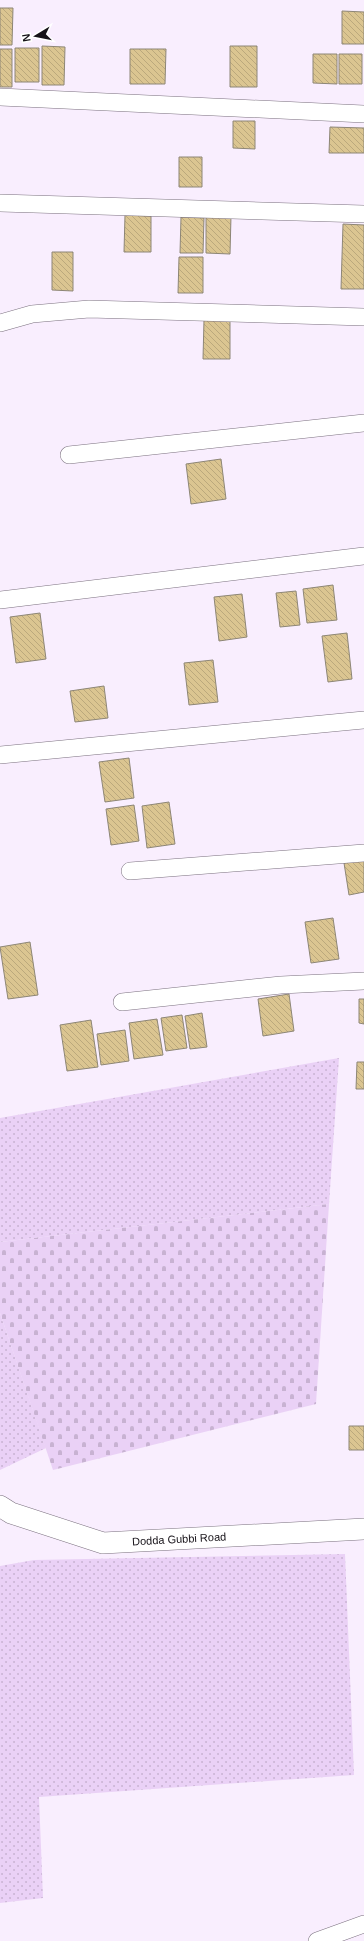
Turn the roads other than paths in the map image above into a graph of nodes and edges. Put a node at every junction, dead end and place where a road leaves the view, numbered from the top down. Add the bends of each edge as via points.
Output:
1 (0, 97) edge
2 (364, 114) edge
3 (0, 203) edge
4 (364, 214) edge
5 (364, 317) edge
6 (0, 323) edge
7 (364, 423) edge
8 (69, 455) dead end
9 (364, 556) edge
10 (0, 600) edge
11 (364, 720) edge
12 (0, 755) edge
13 (364, 853) edge
14 (130, 871) dead end
15 (364, 982) edge
16 (122, 1002) dead end
17 (0, 1506) edge
18 (364, 1529) edge
19 (364, 1924) edge
20 (317, 1941) edge

1 - 2 street
3 - 4 street
5 - 6 street via 89,310 32,314
7 - 8 street
9 - 10 street
11 - 12 street
13 - 14 street
15 - 16 street via 281,985
17 - 18 main road, Dodda Gubbi Road via 11,1513 103,1543
19 - 20 street

